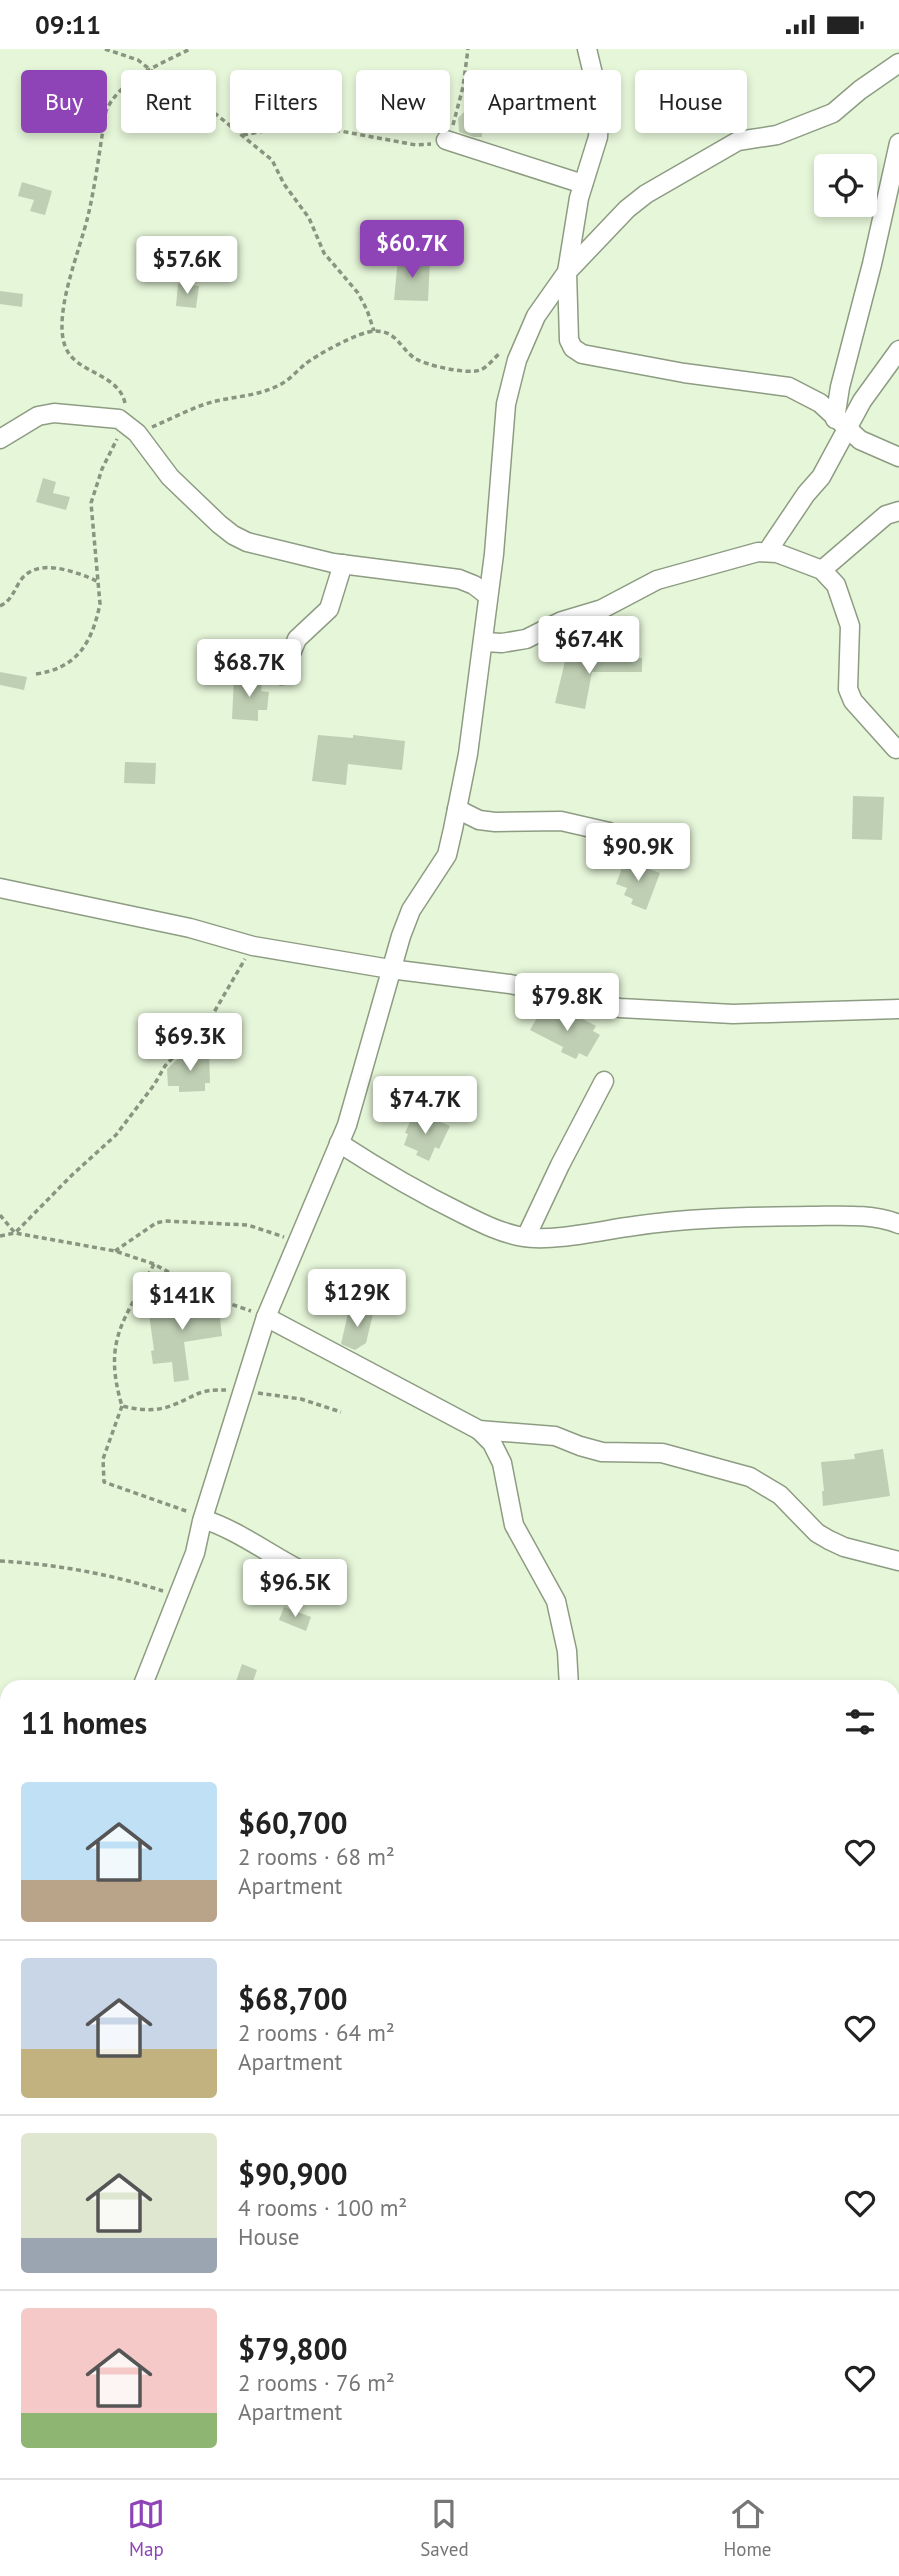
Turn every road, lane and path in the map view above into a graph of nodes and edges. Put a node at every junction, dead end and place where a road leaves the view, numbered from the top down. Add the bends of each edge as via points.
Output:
1 (105, 49) edge
2 (190, 49) edge
3 (468, 49) edge
4 (587, 49) edge
5 (899, 63) edge
6 (150, 70) edge
7 (153, 70) edge
8 (121, 90) edge
9 (216, 115) edge
10 (243, 135) junction
11 (446, 140) junction
12 (899, 143) edge
13 (583, 184) junction
14 (567, 272) junction
15 (374, 331) junction
16 (525, 341) junction
17 (899, 350) edge
18 (840, 423) junction
19 (131, 427) junction
20 (0, 439) edge
21 (899, 457) edge
22 (899, 511) edge
23 (767, 552) junction
24 (343, 564) junction
25 (822, 570) junction
26 (97, 581) junction
27 (487, 595) junction
28 (0, 606) edge
29 (483, 642) junction
30 (36, 674) dead end
31 (282, 675) dead end
32 (896, 749) dead end
33 (457, 809) junction
34 (609, 832) dead end
35 (0, 888) edge
36 (253, 946) junction
37 (390, 969) junction
38 (899, 1009) edge
39 (604, 1081) dead end
40 (338, 1143) junction
41 (0, 1215) edge
42 (899, 1224) edge
43 (15, 1233) junction
44 (0, 1236) edge
45 (526, 1237) junction
46 (296, 1242) junction
47 (115, 1251) junction
48 (154, 1264) junction
49 (266, 1317) junction
50 (243, 1391) junction
51 (122, 1406) junction
52 (341, 1412) dead end
53 (479, 1430) junction
54 (203, 1520) junction
55 (0, 1561) edge
56 (899, 1562) edge
57 (306, 1573) dead end
58 (179, 1596) junction
59 (145, 1680) edge
60 (569, 1680) edge

1 - 6 path via 138,60
2 - 7 path
3 - 11 path via 463,87
4 - 13 street via 600,114
5 - 14 street via 833,113 777,135 738,141 646,194
8 - 19 path via 106,111 88,216 67,288 63,342 73,359 120,390
9 - 10 path
10 - 11 path via 305,125 416,145
10 - 15 path via 272,160 309,218 324,253 358,293
11 - 13 street
12 - 18 street via 840,387
13 - 14 street
14 - 16 street via 536,316
14 - 18 street via 569,340 582,354 789,387 820,403
15 - 16 path via 397,338 422,362 476,372 504,349
15 - 19 path via 342,342 267,390
16 - 27 street via 506,404
17 - 18 street
18 - 21 street via 860,440
18 - 23 street via 821,477
19 - 20 street via 103,416 54,413 38,416
19 - 24 street via 170,477 233,535 282,552
19 - 26 path via 114,444 92,503
22 - 25 street via 887,515
23 - 25 street
23 - 29 street via 657,580 602,609 562,621 526,639
24 - 27 street via 459,579
24 - 31 street via 329,609 297,639
25 - 32 street via 836,585 850,626 848,689 853,701
26 - 28 path via 63,569 35,570 22,578 11,598
26 - 30 path via 100,604 86,646 56,669
27 - 29 street
29 - 33 street
33 - 34 street via 479,820 561,821
33 - 37 street via 447,855 411,910
35 - 36 street
36 - 37 street
36 - 43 path via 212,1014 165,1066 116,1135
37 - 38 street via 510,984 620,1008 733,1014
37 - 40 street
39 - 45 street
40 - 45 street via 442,1204 498,1232
40 - 46 street
41 - 43 path
42 - 45 street via 853,1216 743,1217
43 - 44 path
43 - 47 path
46 - 47 path via 248,1225 165,1221
46 - 49 street
47 - 48 path
48 - 49 path via 219,1300
48 - 51 path via 130,1305 115,1344 113,1367
49 - 50 street
49 - 53 street
50 - 51 path via 209,1389 154,1409
50 - 52 path via 300,1399
50 - 54 street
51 - 54 path via 103,1459 104,1482 185,1509
53 - 56 street via 555,1436 602,1452 662,1453 750,1477 780,1495 817,1533
53 - 60 street via 502,1463 514,1525 556,1601 568,1651
54 - 57 street via 239,1534
54 - 58 street
55 - 58 path via 128,1580
58 - 59 street

